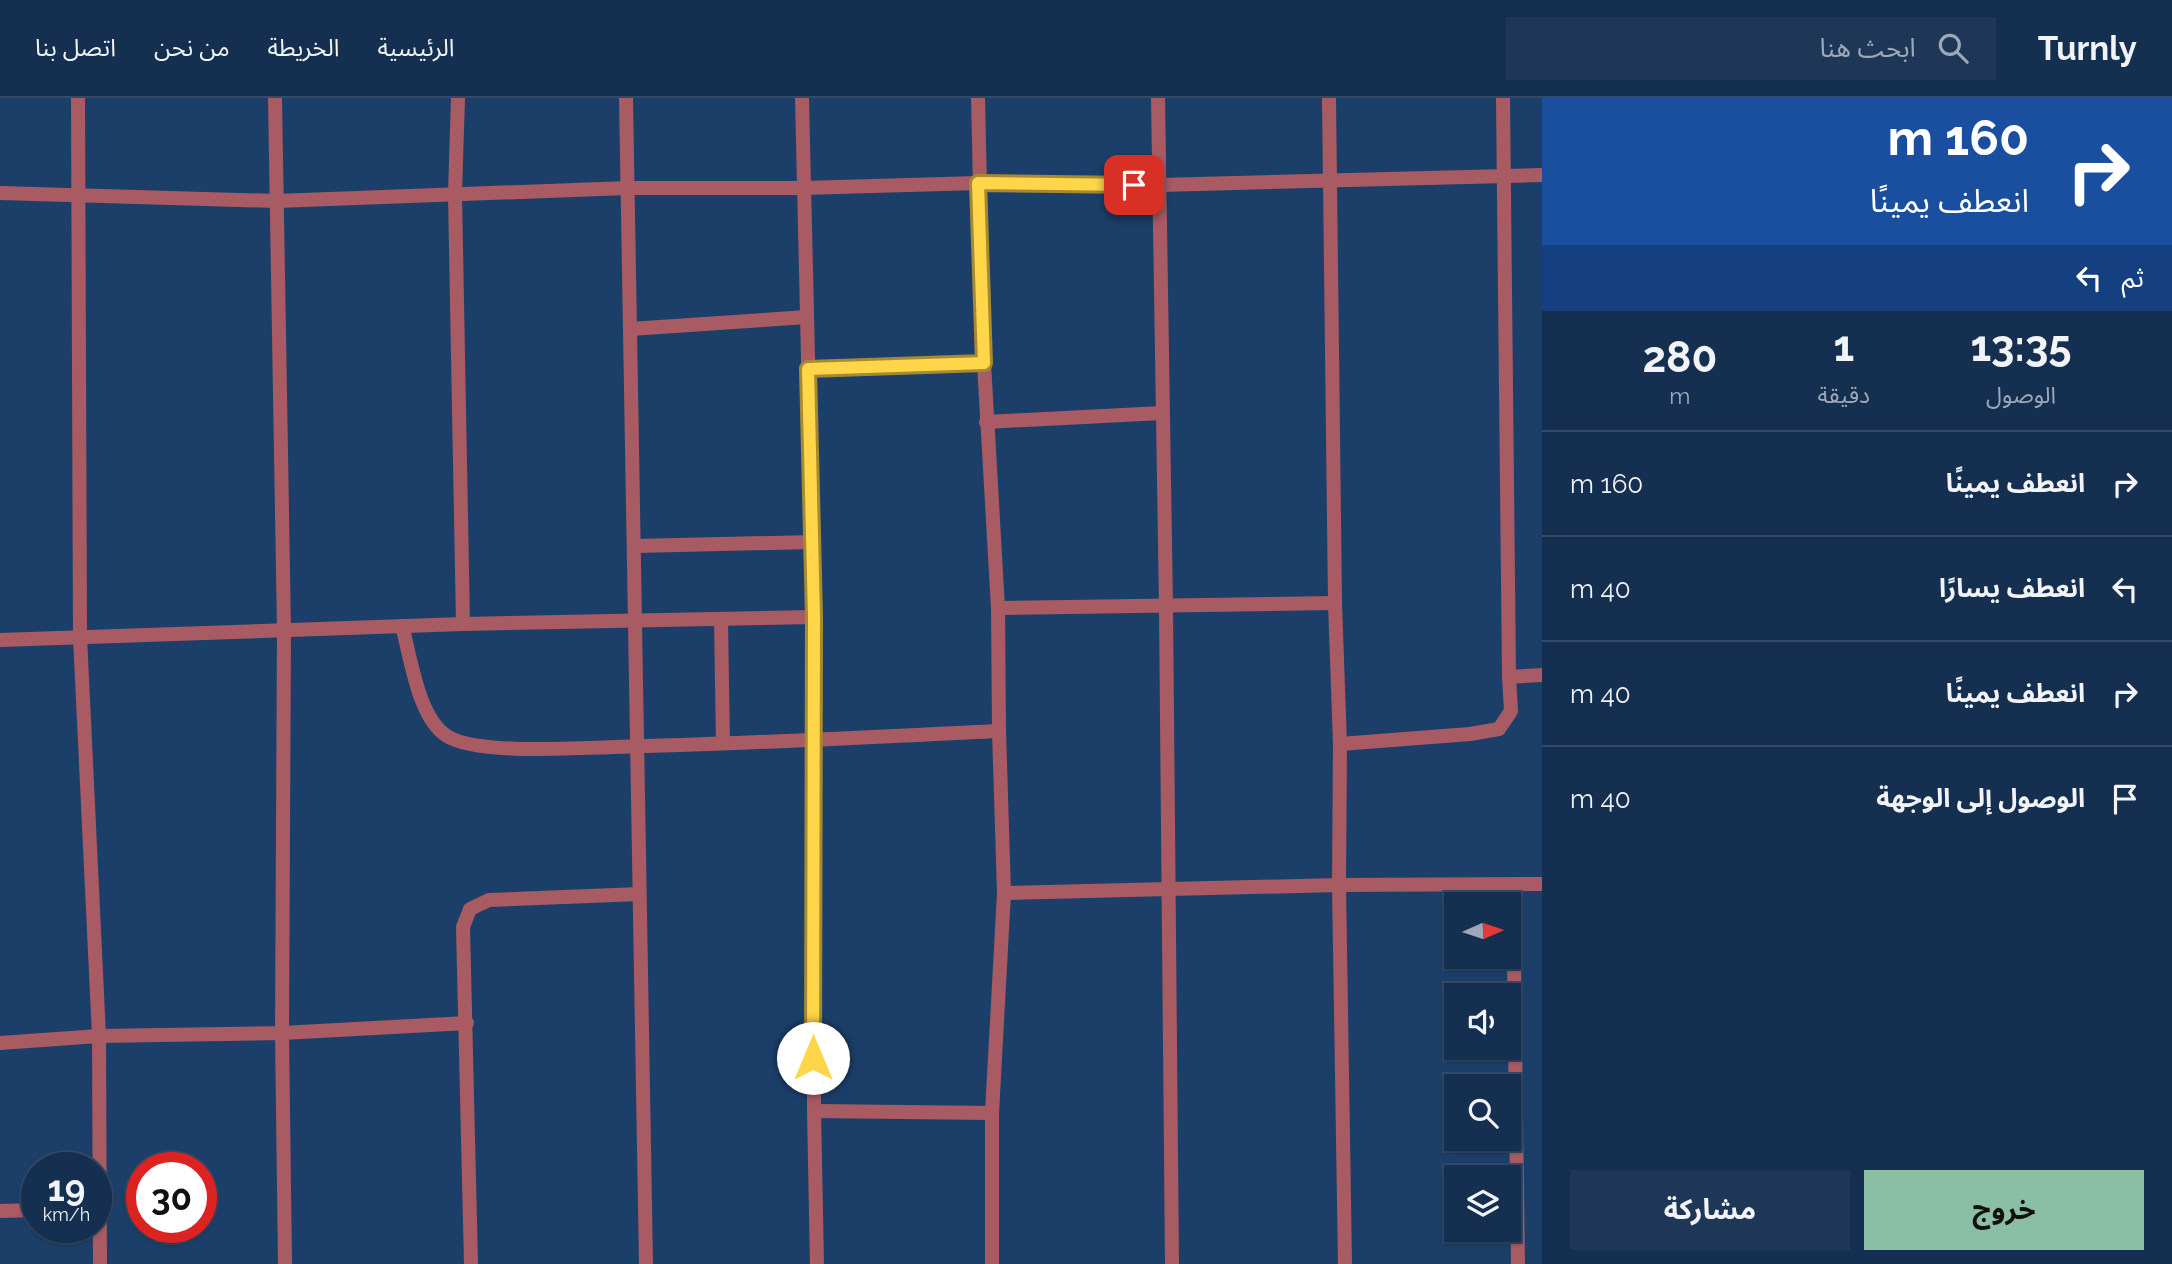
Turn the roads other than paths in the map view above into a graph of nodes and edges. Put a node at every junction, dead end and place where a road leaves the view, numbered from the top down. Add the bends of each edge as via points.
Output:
1 (78, 98) edge
2 (275, 98) edge
3 (458, 98) edge
4 (626, 98) edge
5 (802, 98) edge
6 (978, 98) edge
7 (1158, 98) edge
8 (1329, 98) edge
9 (1503, 98) edge
10 (1504, 176) junction
11 (1542, 176) edge
12 (1330, 181) junction
13 (978, 183) junction
14 (1160, 186) junction
15 (627, 188) junction
16 (803, 188) junction
17 (0, 193) edge
18 (455, 194) junction
19 (79, 195) junction
20 (276, 201) junction
21 (807, 317) junction
22 (630, 329) junction
23 (984, 363) junction
24 (808, 369) junction
25 (1162, 413) junction
26 (986, 422) junction
27 (812, 542) junction
28 (635, 546) junction
29 (1335, 603) junction
30 (1166, 607) junction
31 (998, 608) junction
32 (814, 617) junction
33 (721, 620) junction
34 (636, 622) junction
35 (463, 624) junction
36 (402, 626) junction
37 (284, 630) junction
38 (80, 637) junction
39 (0, 640) edge
40 (1542, 675) edge
41 (1509, 677) junction
42 (999, 731) junction
43 (813, 740) junction
44 (723, 743) junction
45 (1340, 744) junction
46 (637, 746) junction
47 (1542, 884) edge
48 (1339, 885) junction
49 (1513, 886) junction
50 (1168, 890) junction
51 (1004, 892) junction
52 (639, 894) junction
53 (467, 1023) junction
54 (282, 1033) junction
55 (99, 1037) junction
56 (0, 1043) edge
57 (814, 1111) junction
58 (992, 1112) junction
59 (98, 1152) edge
60 (21, 1210) edge
61 (0, 1211) edge
62 (99, 1243) edge
63 (100, 1264) edge
64 (285, 1264) edge
65 (471, 1264) edge
66 (646, 1264) edge
67 (817, 1264) edge
68 (992, 1264) edge
69 (1172, 1264) edge
70 (1345, 1264) edge
71 (1518, 1264) edge

1 - 19 street
2 - 20 street
3 - 18 street
4 - 15 street
5 - 16 street
6 - 13 street
7 - 14 street
8 - 12 street
9 - 10 street
10 - 11 street
10 - 12 street
10 - 41 street
12 - 14 street
12 - 29 street
13 - 14 street
13 - 16 street
13 - 23 street
14 - 25 street
15 - 16 street
15 - 18 street
15 - 22 street
16 - 21 street
17 - 19 street
18 - 20 street
18 - 35 street
19 - 20 street
19 - 38 street
20 - 37 street
21 - 22 street
21 - 24 street
22 - 28 street
23 - 24 street
23 - 26 street
24 - 27 street
25 - 26 street
25 - 30 street
26 - 31 street
27 - 28 street
27 - 32 street
28 - 34 street
29 - 30 street
29 - 45 street
30 - 31 street
30 - 50 street
31 - 42 street
32 - 33 street
32 - 43 street
33 - 34 street
33 - 44 street
34 - 35 street
34 - 46 street
35 - 36 street
36 - 37 street
36 - 46 street via 426,714 449,738 483,746 537,749
37 - 38 street
37 - 54 street
38 - 39 street
38 - 55 street
40 - 41 street
41 - 45 street via 1511,711 1499,729
42 - 43 street
42 - 51 street
43 - 44 street
43 - 57 street
44 - 46 street
45 - 48 street
46 - 52 street
47 - 49 street
48 - 49 street
48 - 50 street
48 - 70 street
49 - 71 street
50 - 51 street
50 - 69 street
51 - 58 street
52 - 53 street via 489,900 470,909 463,927
52 - 66 street
53 - 54 street
53 - 65 street
54 - 55 street
54 - 64 street
55 - 56 street
55 - 59 street
57 - 58 street
57 - 67 street
58 - 68 street
60 - 61 street
62 - 63 street

